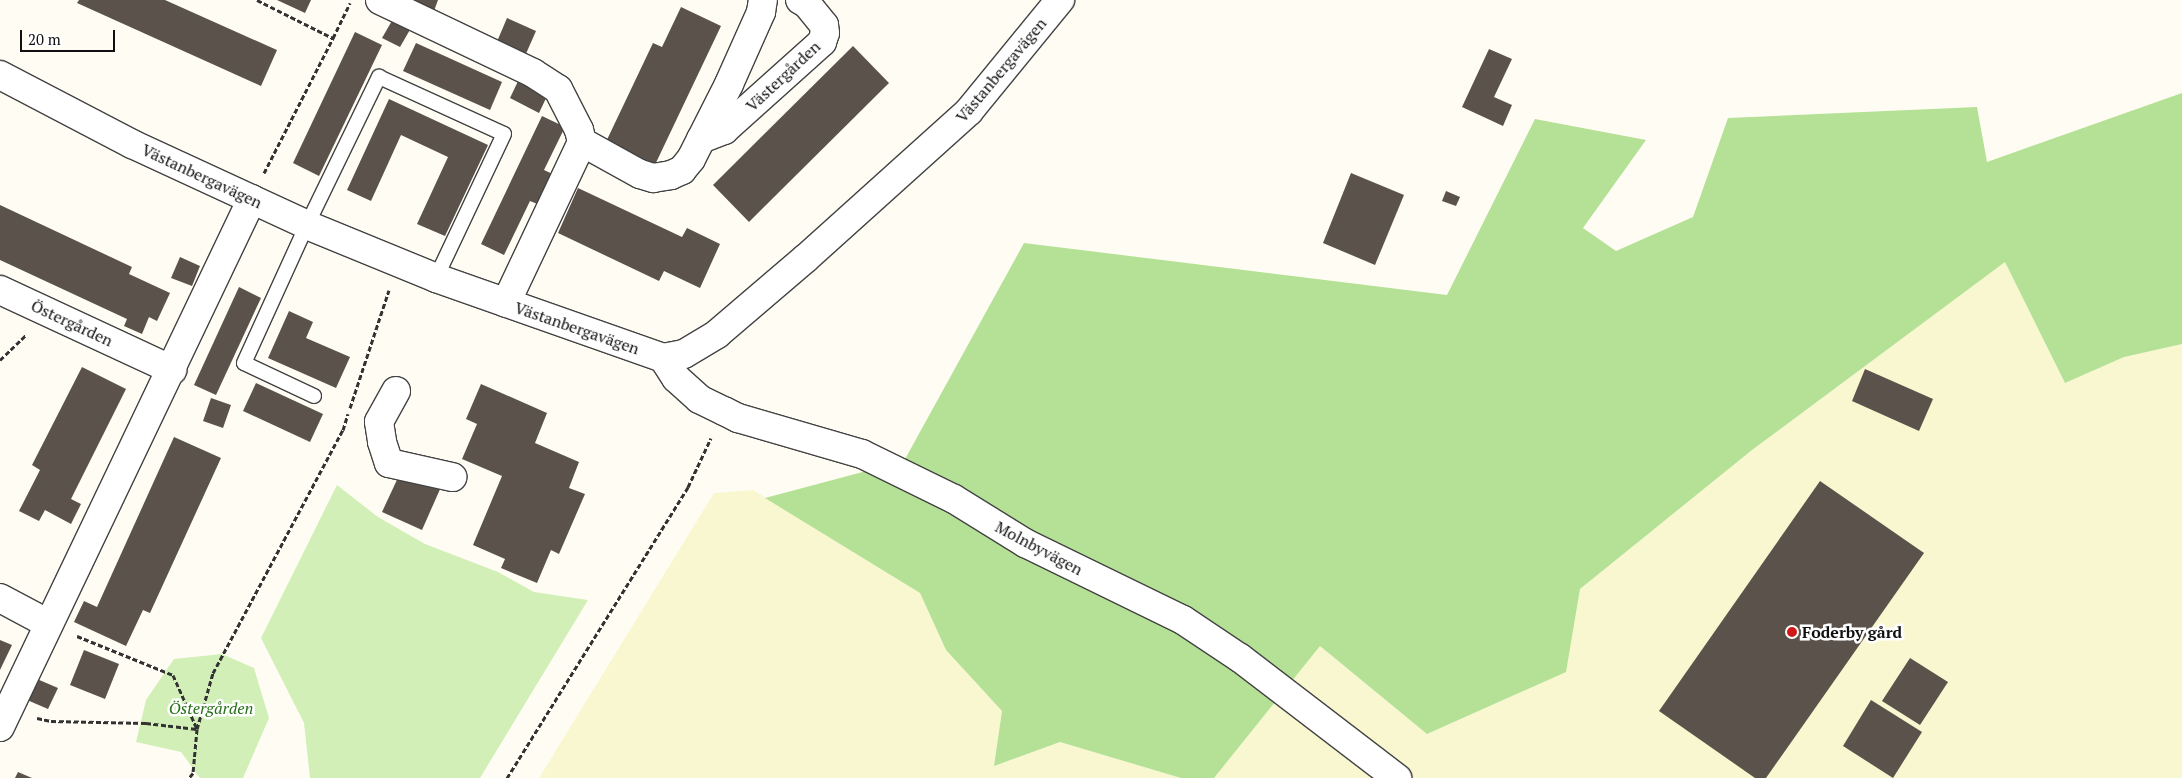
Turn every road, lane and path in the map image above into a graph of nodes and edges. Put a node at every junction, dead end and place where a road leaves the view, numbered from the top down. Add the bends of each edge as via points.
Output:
1 (257, 0) edge
2 (351, 0) edge
3 (380, 0) edge
4 (763, 0) edge
5 (800, 0) edge
6 (1060, 0) edge
7 (333, 38) junction
8 (0, 75) edge
9 (701, 139) junction
10 (582, 142) junction
11 (252, 200) junction
12 (307, 225) junction
13 (398, 263) junction
14 (436, 278) junction
15 (0, 290) edge
16 (506, 302) junction
17 (663, 358) junction
18 (172, 370) junction
19 (396, 391) dead end
20 (314, 396) dead end
21 (724, 411) junction
22 (452, 477) dead end
23 (0, 598) edge
24 (49, 624) junction
25 (4, 719) edge
26 (198, 729) junction
27 (189, 778) edge
28 (507, 778) edge
29 (1397, 778) edge

1 - 7 path
2 - 7 path
3 - 10 street via 533,73 558,89
4 - 9 street, Västergården via 761,12 733,75
5 - 9 street, Västergården via 808,4 824,25 822,42 724,130
6 - 17 street, Västanbergavägen via 962,118 717,334 684,354
7 - 11 path
8 - 11 street, Västanbergavägen via 132,144
9 - 10 street, Västergården via 682,170 662,178 640,174
10 - 16 street
11 - 12 street, Västanbergavägen
11 - 18 street
12 - 13 street, Västanbergavägen
12 - 14 lane via 379,78 504,134
12 - 20 lane via 244,363
13 - 14 street, Västanbergavägen
13 - 26 path via 343,430 213,673
14 - 16 street, Västanbergavägen
15 - 18 street, Östergården
16 - 17 street, Västanbergavägen
17 - 21 street, Molnbyvägen via 676,378 694,394
18 - 24 street
19 - 22 street via 379,422 389,463
21 - 28 path via 688,486
21 - 29 street, Molnbyvägen via 738,418 862,454 954,499 1025,543 1183,620 1240,658
23 - 24 street
24 - 25 street
24 - 26 path via 173,675
25 - 26 path via 146,723
26 - 27 path via 193,773

